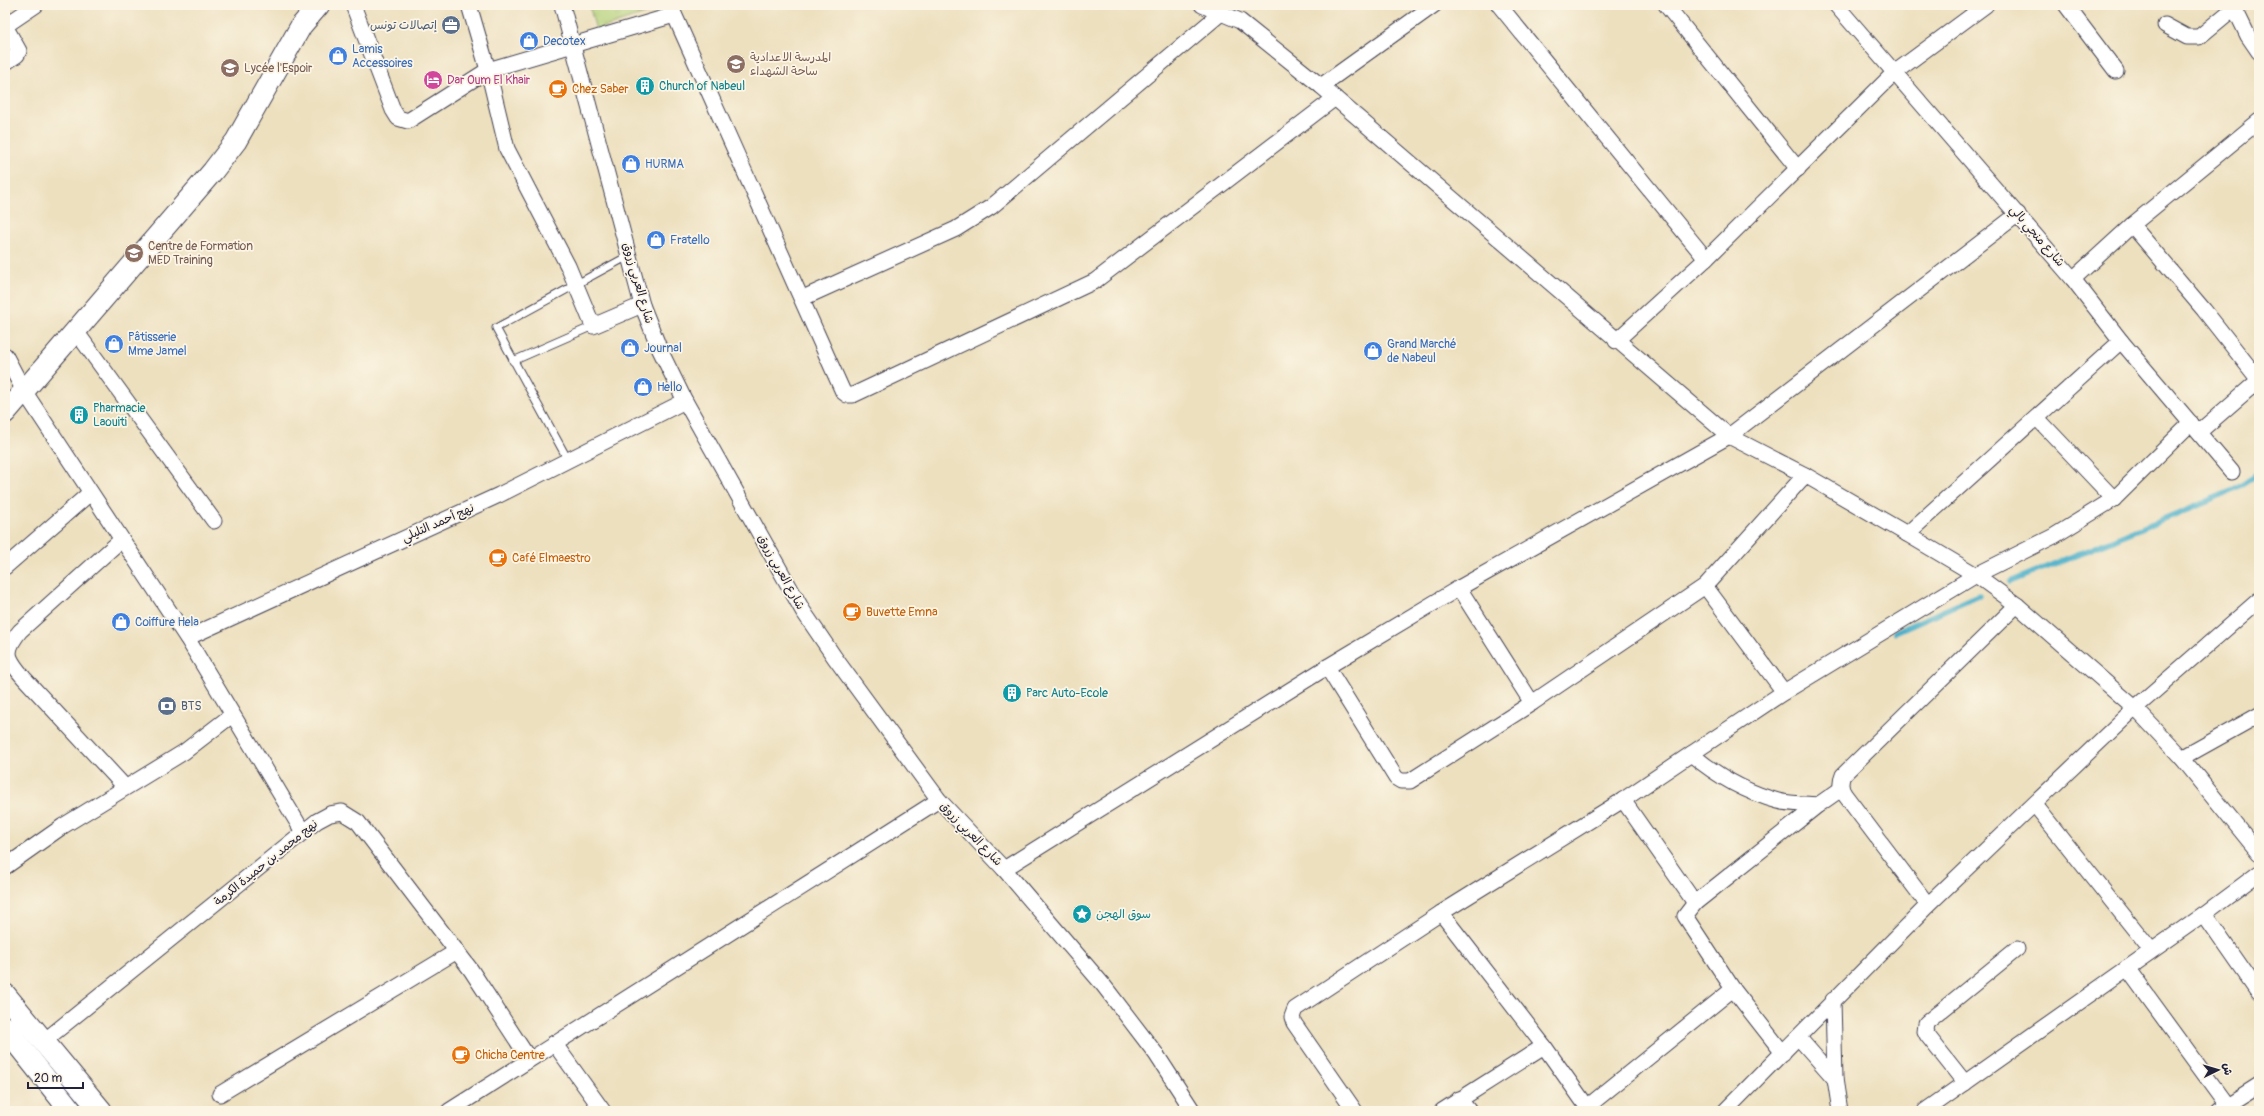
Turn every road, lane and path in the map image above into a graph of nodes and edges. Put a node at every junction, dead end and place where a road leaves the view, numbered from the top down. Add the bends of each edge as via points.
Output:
1 (36, 5) edge
2 (311, 5) edge
3 (319, 5) edge
4 (353, 5) edge
5 (469, 5) edge
6 (562, 5) edge
7 (1202, 5) edge
8 (1434, 5) edge
9 (1499, 5) edge
10 (1666, 5) edge
11 (1836, 5) edge
12 (1986, 5) edge
13 (2066, 5) edge
14 (2234, 6) edge
15 (672, 10) edge
16 (1221, 13) junction
17 (2166, 25) dead end
18 (5, 26) edge
19 (301, 26) junction
20 (573, 45) junction
21 (2259, 52) edge
22 (5, 63) edge
23 (488, 70) junction
24 (2116, 71) dead end
25 (1894, 73) junction
26 (1321, 86) junction
27 (1335, 98) junction
28 (2259, 121) edge
29 (1798, 169) junction
30 (2018, 214) junction
31 (2132, 225) junction
32 (630, 255) junction
33 (1706, 259) junction
34 (2073, 279) junction
35 (576, 284) junction
36 (803, 298) junction
37 (642, 305) junction
38 (593, 326) junction
39 (75, 330) junction
40 (1616, 341) junction
41 (2122, 341) junction
42 (5, 355) edge
43 (513, 361) junction
44 (24, 392) junction
45 (685, 401) junction
46 (5, 413) edge
47 (2037, 418) junction
48 (2195, 428) junction
49 (1729, 436) junction
50 (568, 460) junction
51 (2232, 472) dead end
52 (1805, 475) junction
53 (90, 493) junction
54 (2114, 499) junction
55 (214, 521) dead end
56 (1907, 534) junction
57 (121, 540) junction
58 (5, 567) edge
59 (1976, 575) junction
60 (1705, 586) junction
61 (1459, 588) junction
62 (2259, 600) edge
63 (2017, 605) junction
64 (187, 638) junction
65 (1328, 667) junction
66 (1784, 692) junction
67 (1532, 702) junction
68 (2134, 708) junction
69 (232, 715) junction
70 (2259, 715) edge
71 (1691, 754) junction
72 (2182, 758) junction
73 (125, 787) junction
74 (1841, 789) junction
75 (939, 800) junction
76 (1623, 800) junction
77 (1818, 805) junction
78 (2035, 805) junction
79 (303, 832) junction
80 (2257, 847) edge
81 (5, 867) edge
82 (1004, 869) junction
83 (2259, 873) edge
84 (1695, 903) junction
85 (1928, 905) junction
86 (1441, 913) junction
87 (2204, 914) junction
88 (2017, 949) dead end
89 (2151, 950) junction
90 (457, 951) junction
91 (2127, 968) junction
92 (1732, 989) junction
93 (2259, 993) edge
94 (5, 995) edge
95 (1833, 1000) junction
96 (5, 1028) edge
97 (1798, 1037) junction
98 (44, 1041) junction
99 (554, 1042) junction
100 (1544, 1046) junction
101 (1783, 1053) junction
102 (529, 1059) junction
103 (1835, 1079) junction
104 (1965, 1083) junction
105 (2259, 1084) edge
106 (220, 1094) dead end
107 (1459, 1099) junction
108 (2222, 1108) edge
109 (1589, 1109) edge
110 (71, 1111) edge
111 (101, 1111) edge
112 (449, 1111) edge
113 (603, 1111) edge
114 (1192, 1111) edge
115 (1355, 1111) edge
116 (1442, 1111) edge
117 (1469, 1111) edge
118 (1725, 1111) edge
119 (1840, 1111) edge
120 (1925, 1111) edge

1 - 18 street
2 - 19 street
3 - 19 street
4 - 23 street via 393,110 403,121 413,119
5 - 23 street
6 - 20 street, شارع العربي زروق
7 - 16 street
8 - 26 street
9 - 33 street
10 - 29 street
11 - 25 street, شارع منجي بالي
12 - 25 street
13 - 24 street
14 - 17 street via 2205,33 2192,38
14 - 21 street via 2248,36
15 - 20 street
15 - 36 street
16 - 26 street via 1240,21
16 - 36 street via 974,219
18 - 22 street via 19,51
19 - 39 street via 236,141
20 - 23 street
20 - 32 street, شارع العربي زروق
23 - 35 street via 507,149
25 - 29 street
25 - 30 street, شارع منجي بالي
26 - 27 street
27 - 36 street via 1095,281 853,394 847,395 843,392
27 - 40 street
28 - 31 street
29 - 33 street
30 - 34 street, شارع منجي بالي
30 - 49 street
31 - 34 street
31 - 48 street via 2259,380
32 - 35 lane
32 - 37 street, شارع العربي زروق
33 - 40 street
34 - 41 street, شارع منجي بالي
35 - 38 street
35 - 43 lane via 496,328
37 - 38 street
37 - 45 street, شارع العربي زروق
38 - 43 lane
39 - 44 street
39 - 55 street
40 - 49 street
41 - 47 street
41 - 48 street, شارع منجي بالي
42 - 44 street
43 - 50 lane
44 - 46 street
44 - 53 street
45 - 50 street, نهج أحمد التليلي
45 - 75 street, شارع العربي زروق via 803,611 891,737
47 - 54 street
47 - 56 street
48 - 51 street, شارع منجي بالي
48 - 54 street
49 - 52 street
49 - 61 street
50 - 64 street, نهج أحمد التليلي via 499,495
52 - 56 street
52 - 60 street
53 - 57 street
53 - 58 street
54 - 59 street via 2054,536
56 - 59 street
57 - 64 street
57 - 73 street via 20,631 9,645 9,653 11,662 24,678
59 - 63 street
59 - 66 street
60 - 66 street
60 - 67 street
61 - 65 street
61 - 67 street
62 - 68 street
63 - 68 street
63 - 74 street via 1843,775
64 - 69 street
65 - 67 street via 1396,778 1405,782
65 - 82 street
66 - 71 street
68 - 72 street
68 - 78 street
69 - 73 street via 184,752
69 - 79 street
70 - 72 street
71 - 76 street
71 - 77 street via 1711,770 1741,787 1778,801
72 - 80 street
73 - 81 street
74 - 77 street
74 - 85 street
75 - 82 street, شارع العربي زروق
75 - 99 street
76 - 84 street
76 - 86 street
77 - 84 street
78 - 85 street
78 - 89 street
79 - 90 street, نهج محمد بن حميدة الكرمة via 330,814 342,812 358,822
79 - 98 street, نهج محمد بن حميدة الكرمة
82 - 114 street, شارع العربي زروق via 1104,986 1156,1054
83 - 87 street
84 - 92 street via 1685,916
85 - 95 street
86 - 100 street
86 - 115 street via 1293,1013 1294,1023
87 - 89 street
87 - 93 street
88 - 104 street via 1926,1023 1927,1035
89 - 91 street
90 - 102 street, نهج محمد بن حميدة الكرمة
90 - 106 street
91 - 104 street
91 - 108 street
92 - 101 street
92 - 109 street
94 - 98 main road
95 - 97 street
95 - 103 street
96 - 110 main road
97 - 101 street
97 - 103 street
98 - 111 main road
99 - 102 street
99 - 113 street
100 - 107 street
100 - 109 street
101 - 118 street
102 - 112 street
103 - 119 street
104 - 120 street
105 - 108 street
107 - 116 street
107 - 117 street

